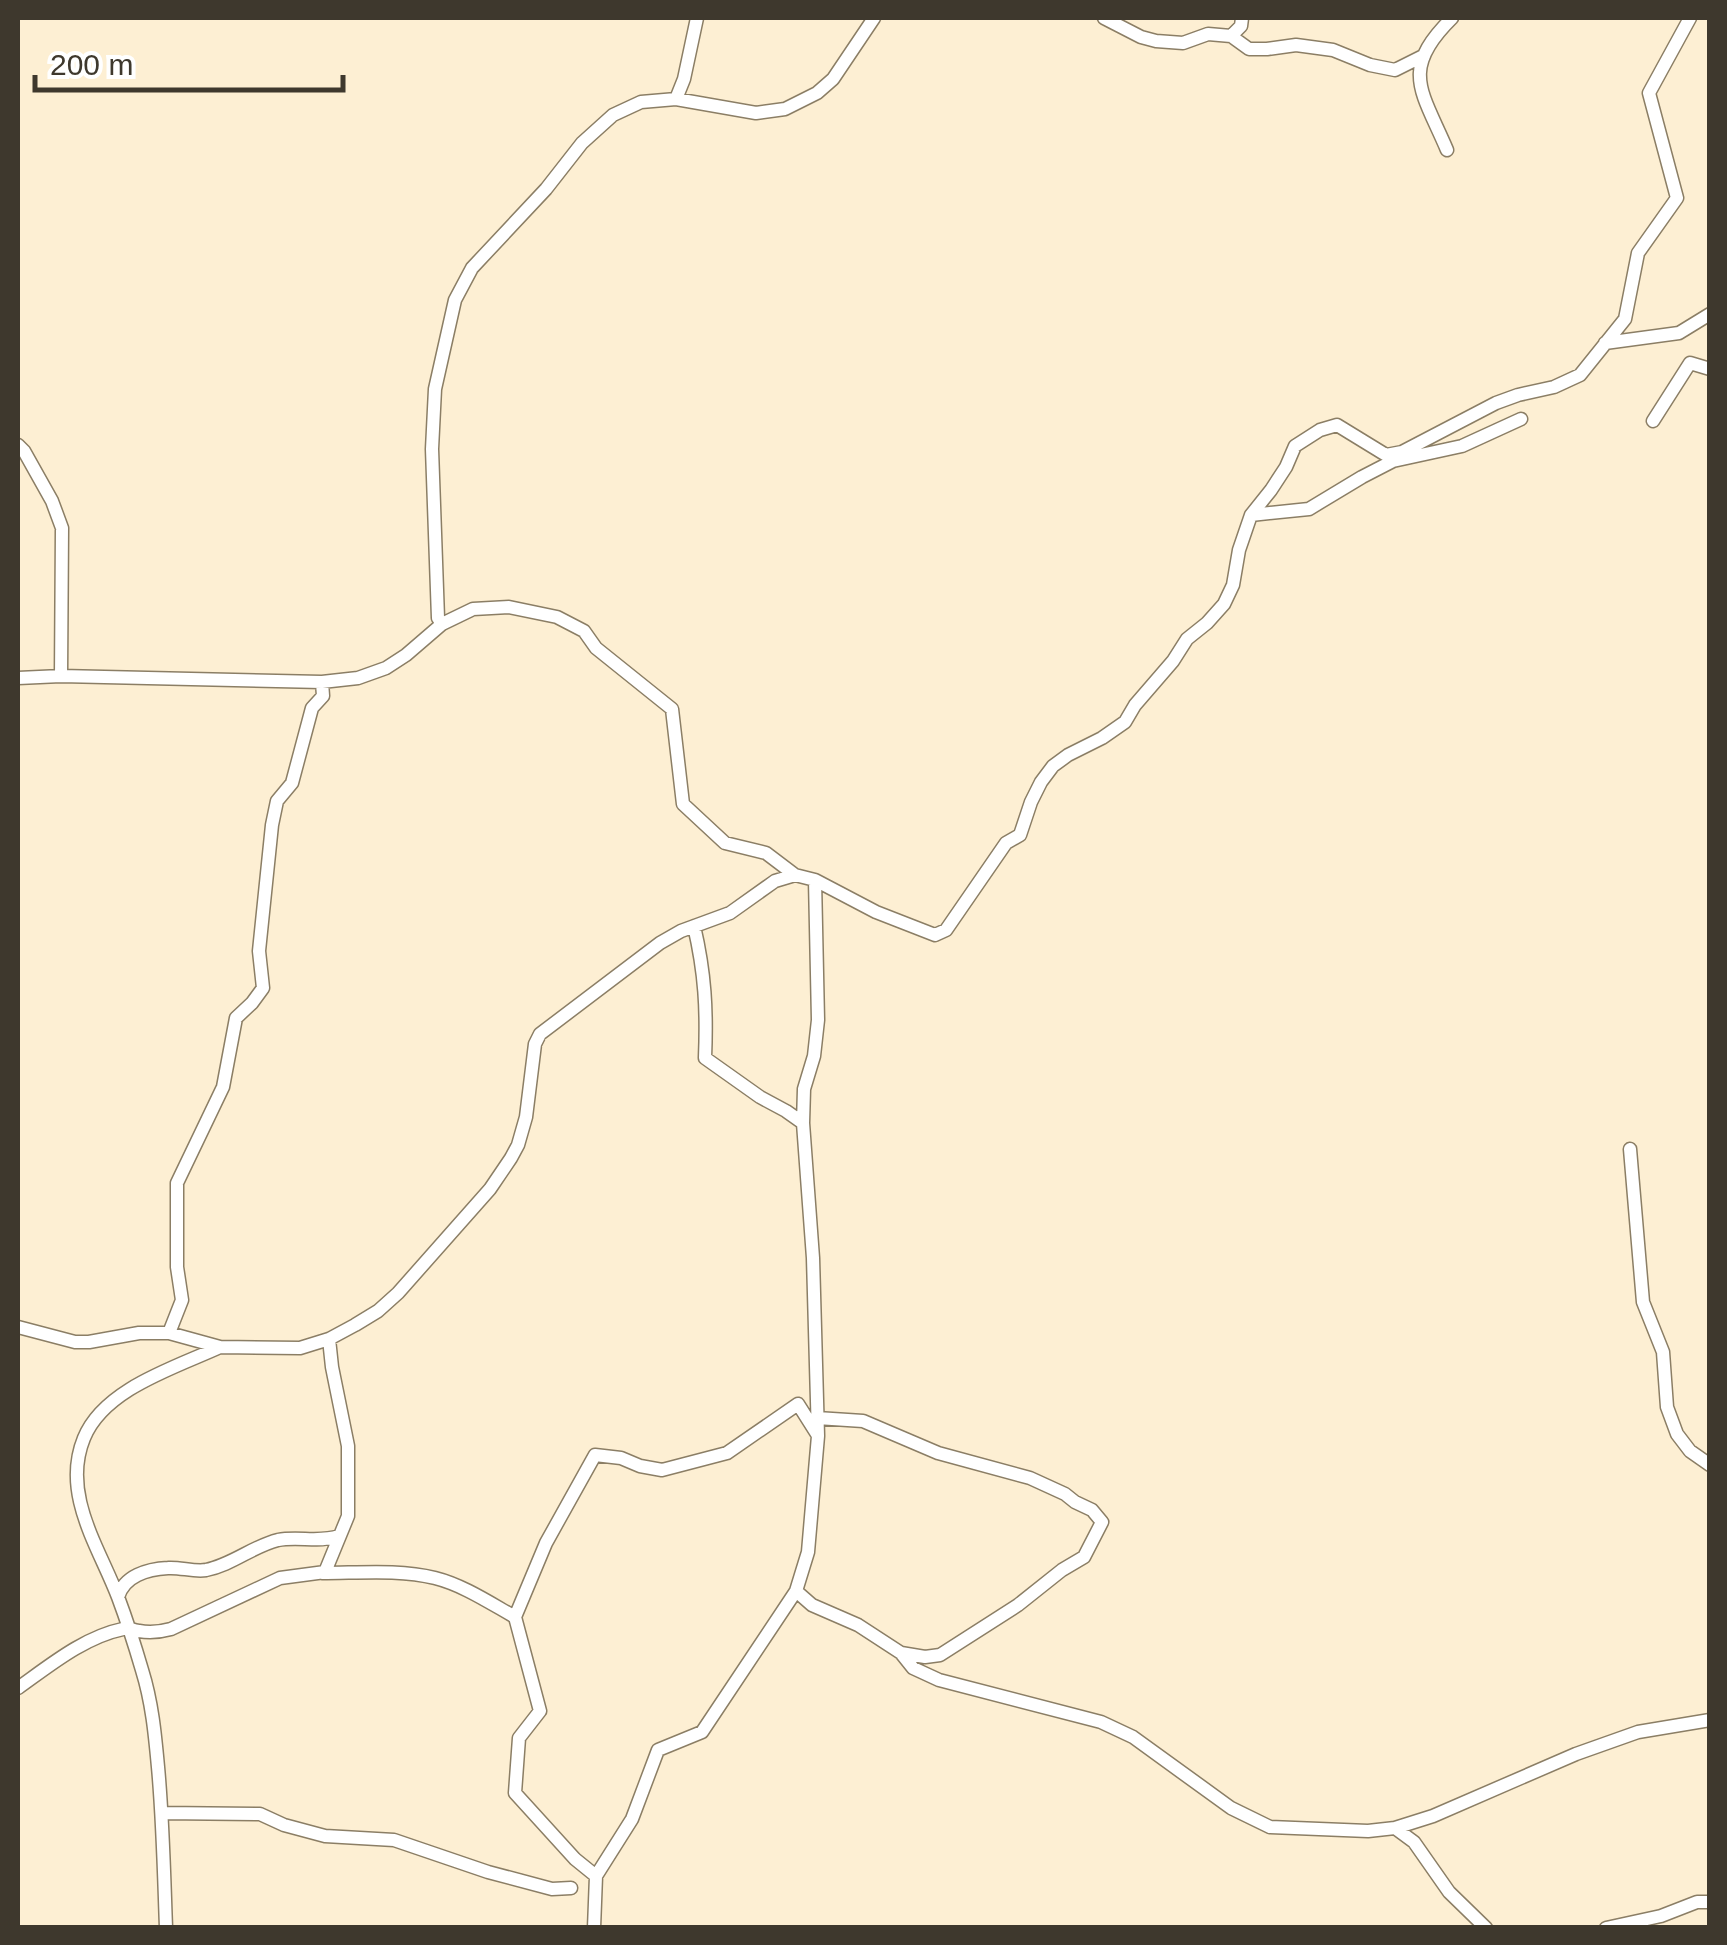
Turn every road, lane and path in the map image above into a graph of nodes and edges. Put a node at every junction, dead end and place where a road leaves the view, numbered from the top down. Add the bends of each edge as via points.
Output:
1 (697, 18) edge
2 (874, 18) edge
3 (1104, 18) edge
4 (1242, 18) edge
5 (1452, 18) edge
6 (1690, 18) edge
7 (1231, 36) junction
8 (1423, 56) junction
9 (676, 100) junction
10 (1447, 150) dead end
11 (1710, 314) edge
12 (1605, 343) junction
13 (1710, 369) edge
14 (1521, 419) dead end
15 (1652, 422) dead end
16 (18, 445) edge
17 (1251, 515) junction
18 (442, 624) junction
19 (62, 676) junction
20 (18, 678) edge
21 (322, 682) junction
22 (795, 874) junction
23 (815, 880) junction
24 (694, 926) junction
25 (803, 1123) junction
26 (1630, 1150) dead end
27 (18, 1327) edge
28 (169, 1334) junction
29 (329, 1339) junction
30 (220, 1347) junction
31 (817, 1418) junction
32 (818, 1436) junction
33 (1710, 1465) edge
34 (339, 1536) junction
35 (322, 1573) junction
36 (796, 1591) junction
37 (118, 1596) junction
38 (515, 1617) junction
39 (128, 1628) junction
40 (901, 1653) junction
41 (18, 1688) edge
42 (1710, 1720) edge
43 (162, 1814) junction
44 (1395, 1828) junction
45 (596, 1876) junction
46 (572, 1888) dead end
47 (1710, 1902) edge
48 (1489, 1927) edge
49 (166, 1928) edge
50 (594, 1928) edge
51 (1606, 1928) edge

1 - 9 street
2 - 9 street via 833,79 785,109 756,113
3 - 7 street via 1156,42
4 - 7 street
5 - 8 street
6 - 12 street via 1649,93 1677,198 1638,253 1625,319
7 - 8 street via 1249,49 1296,44 1396,70
8 - 10 street via 1419,82
9 - 18 street via 640,102 613,115 462,283 433,418
11 - 12 street via 1679,332
12 - 17 street via 1580,375 1496,403 1402,452 1386,455 1337,425 1320,430 1295,446
13 - 15 street via 1690,363
14 - 17 street via 1462,446 1393,461 1310,508
16 - 19 street via 62,528
17 - 23 street via 1224,604 1187,639 1125,722 1053,766 1020,835 1006,843 946,930 935,935
18 - 21 street via 386,668
18 - 22 street via 473,609 508,607 557,617 584,631 672,709 684,804 725,843 766,853
19 - 20 street
19 - 21 street
21 - 28 street via 323,696 312,708 292,783 278,800 272,825 259,951 263,988 236,1018 224,1087 178,1183 182,1300
22 - 23 street
22 - 24 street
23 - 25 street via 818,1020
24 - 25 street via 703,965 705,1058
24 - 29 street via 631,963 540,1034 523,1130 502,1172 398,1293
25 - 31 street
26 - 33 street via 1644,1302 1663,1352 1667,1407 1677,1434
27 - 28 street via 89,1342
28 - 30 street
29 - 30 street via 300,1348
29 - 34 street via 348,1446 348,1516
30 - 37 street via 118,1396 84,1435 77,1466 80,1507
31 - 32 street
31 - 40 street via 864,1421 938,1454 1030,1478 1092,1510 1102,1522 1084,1557 940,1656
32 - 36 street via 808,1552
32 - 38 street via 798,1404 727,1452 675,1467 595,1455
34 - 35 street
34 - 37 street via 278,1540 206,1570 156,1570 126,1581
35 - 38 street via 436,1578
35 - 39 street via 280,1578 170,1629
36 - 40 street
36 - 45 street via 702,1732 658,1750 632,1820
37 - 39 street
38 - 45 street via 540,1711 518,1738 515,1794
39 - 41 street via 93,1640
39 - 43 street via 152,1704
40 - 44 street via 913,1668 939,1680 1101,1722 1133,1737 1231,1808 1270,1826
42 - 44 street via 1638,1732
43 - 46 street via 260,1814 325,1836 394,1840 552,1890
43 - 49 street
44 - 48 street
45 - 50 street
47 - 51 street

